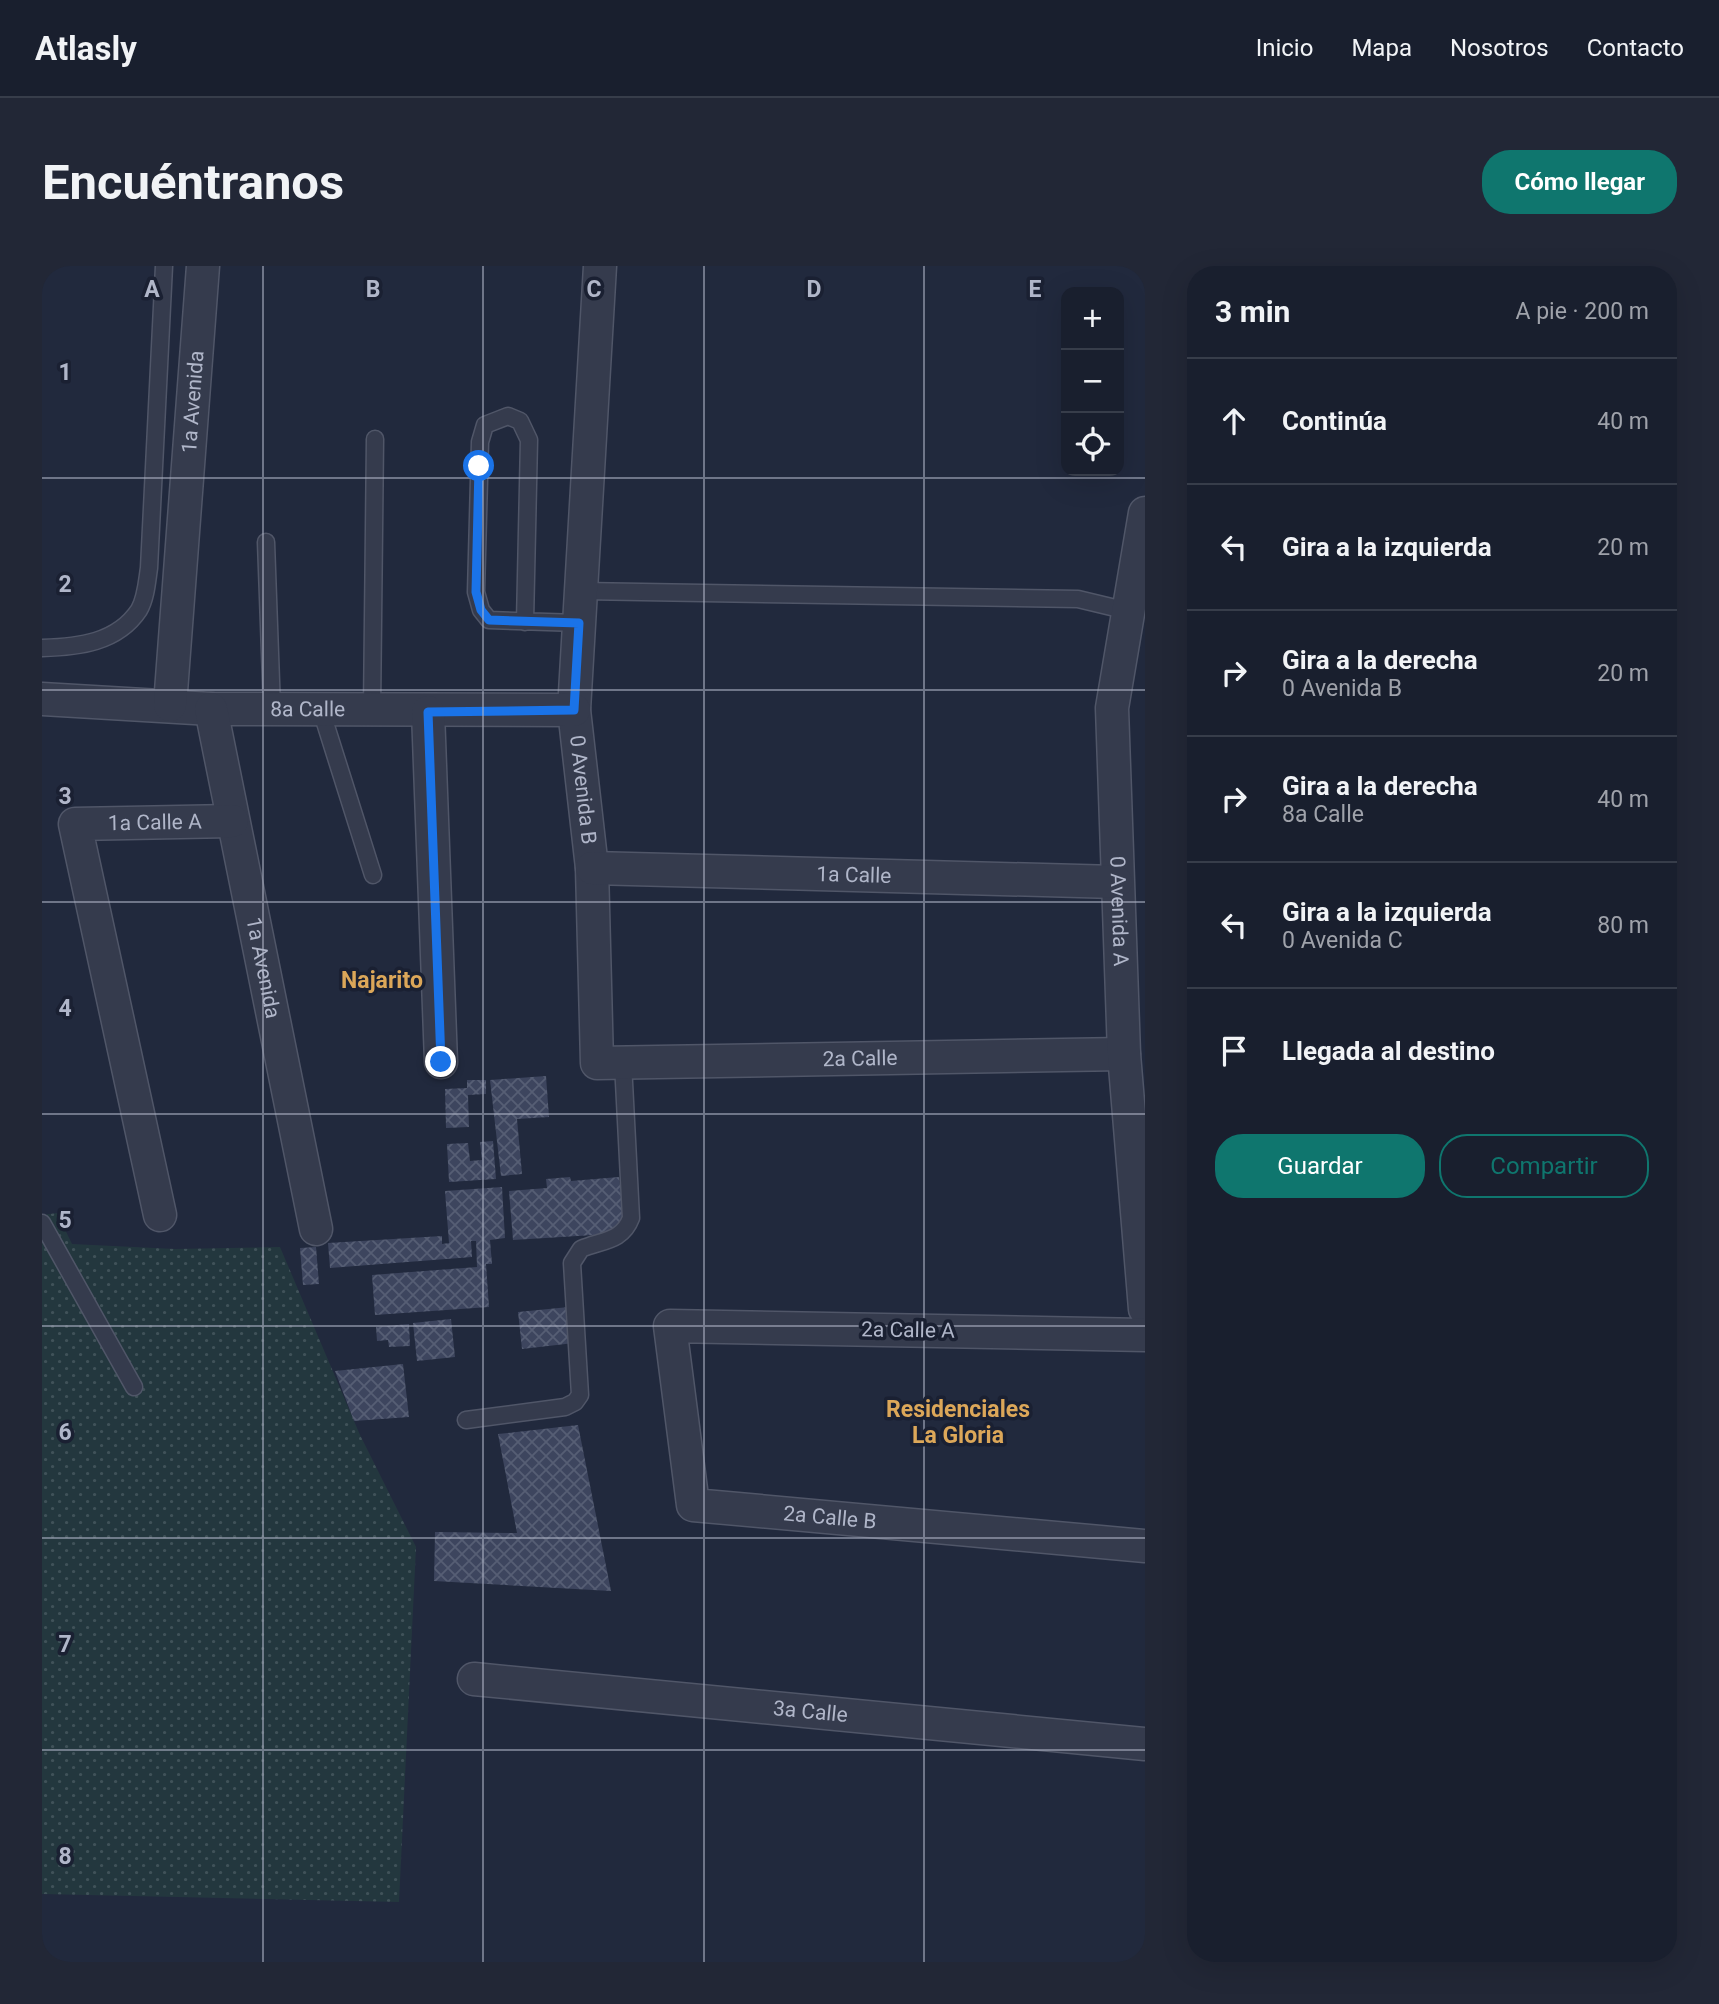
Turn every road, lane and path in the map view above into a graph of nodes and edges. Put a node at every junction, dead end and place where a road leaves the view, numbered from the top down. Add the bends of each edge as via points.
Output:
1 (164, 266) edge
2 (203, 266) edge
3 (600, 266) edge
4 (375, 439) dead end
5 (1145, 513) edge
6 (266, 542) dead end
7 (581, 591) junction
8 (1128, 611) junction
9 (525, 622) junction
10 (579, 623) junction
11 (42, 648) edge
12 (42, 699) edge
13 (170, 705) junction
14 (211, 709) junction
15 (272, 709) junction
16 (321, 710) junction
17 (574, 710) junction
18 (372, 711) junction
19 (428, 712) junction
20 (232, 821) junction
21 (592, 868) junction
22 (373, 875) dead end
23 (1116, 882) junction
24 (1124, 1055) junction
25 (441, 1062) dead end
26 (610, 1063) junction
27 (1139, 1168) edge
28 (160, 1215) dead end
29 (42, 1223) edge
30 (316, 1229) dead end
31 (1145, 1309) edge
32 (670, 1326) joint
33 (1145, 1335) edge
34 (134, 1387) dead end
35 (467, 1420) dead end
36 (1145, 1546) edge
37 (474, 1679) dead end
38 (1145, 1744) edge

1 - 11 lane via 145,594 139,609 101,640 75,648
2 - 13 street, 1a Avenida
3 - 7 street, 0 Avenida B
4 - 18 lane
5 - 8 street, 0 Avenida A
6 - 15 lane
7 - 8 lane via 1078,598
7 - 10 street, 0 Avenida B
8 - 23 street, 0 Avenida A via 1112,708
9 - 9 lane via 489,620 476,592 480,442 485,425 508,416 520,421 529,440
9 - 10 lane
10 - 17 street, 0 Avenida B
12 - 13 street, 8a Calle
13 - 14 street, 8a Calle
14 - 15 street, 8a Calle
14 - 20 street, 1a Avenida
15 - 16 street, 8a Calle
16 - 18 street, 8a Calle
16 - 22 lane
17 - 19 street, 8a Calle
17 - 21 street, 0 Avenida B
18 - 19 street, 8a Calle
19 - 25 street
20 - 28 street, 1a Calle A via 75,824
20 - 30 street, 1a Avenida
21 - 23 street, 1a Calle
21 - 26 street, 0 Avenida B
23 - 24 street, 0 Avenida A
24 - 26 street, 2a Calle
24 - 27 street, 0 Avenida A
26 - 35 lane, 0 Avenida B via 631,1218 618,1238 581,1249 572,1263 580,1395 565,1407
27 - 31 street, 0 Avenida A
29 - 34 lane
32 - 33 street, 2a Calle A
32 - 36 street, 2a Calle B via 693,1505
37 - 38 street, 3a Calle

